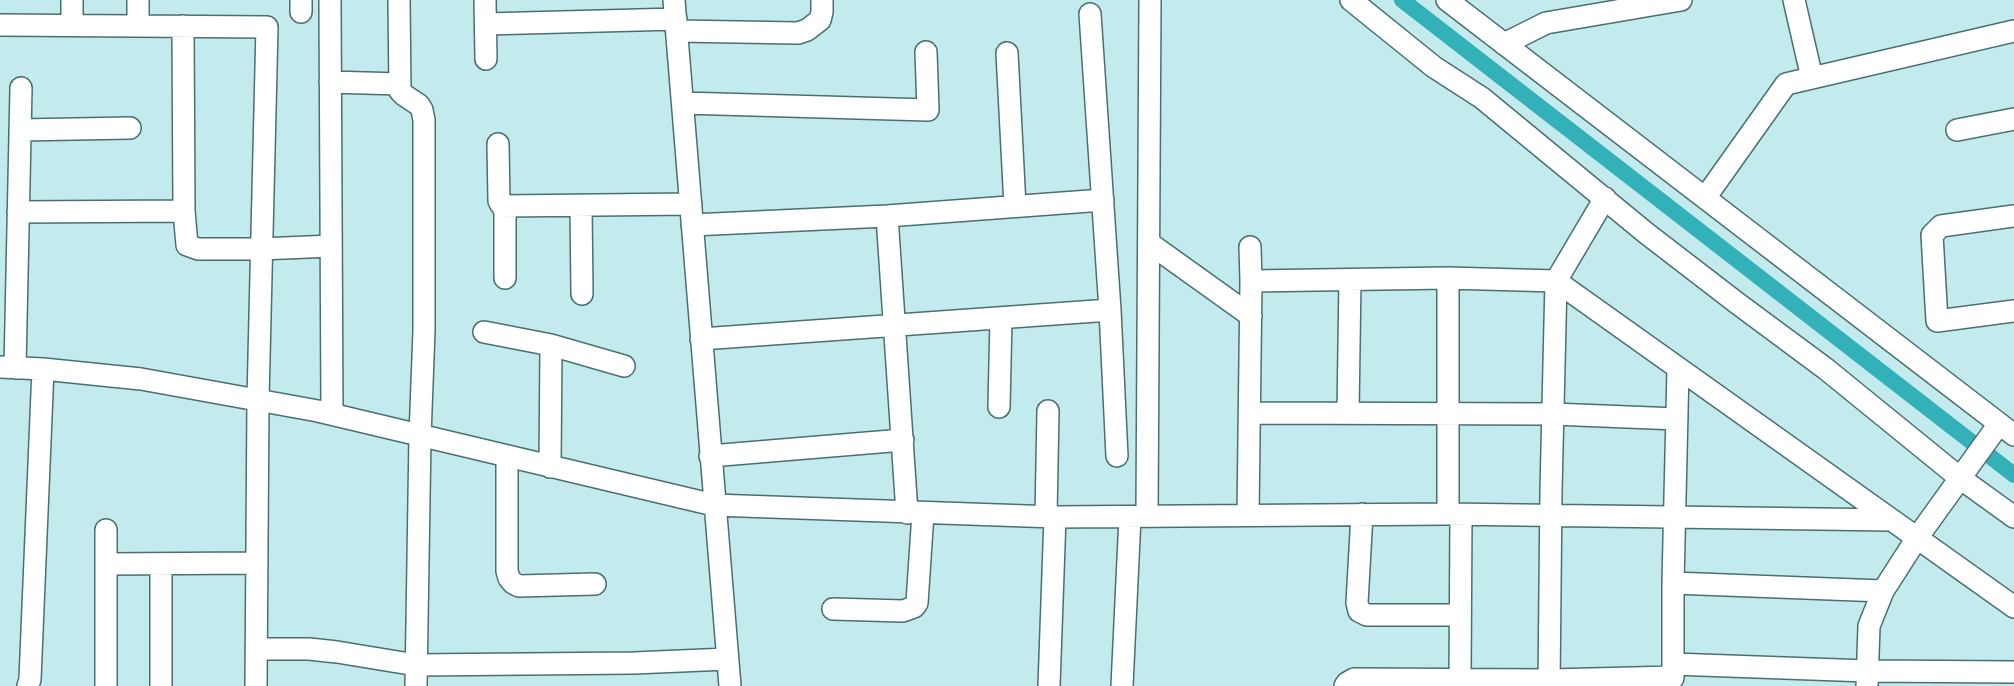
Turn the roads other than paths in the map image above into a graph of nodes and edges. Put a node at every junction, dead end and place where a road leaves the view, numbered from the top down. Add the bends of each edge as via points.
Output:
1 (72, 0) edge
2 (138, 0) edge
3 (330, 0) edge
4 (399, 0) edge
5 (486, 0) edge
6 (822, 0) edge
7 (1150, 0) edge
8 (1351, 0) edge
9 (1447, 0) edge
10 (1681, 0) edge
11 (1794, 0) edge
12 (1090, 14) dead end
13 (676, 17) edge
14 (486, 24) junction
15 (0, 25) edge
16 (72, 25) junction
17 (138, 26) junction
18 (184, 26) junction
19 (2014, 31) edge
20 (1504, 44) junction
21 (926, 52) dead end
22 (1007, 53) dead end
23 (486, 59) dead end
24 (1812, 78) junction
25 (330, 82) junction
26 (400, 84) junction
27 (21, 88) dead end
28 (683, 103) junction
29 (2014, 119) edge
30 (130, 128) dead end
31 (20, 130) junction
32 (1957, 130) dead end
33 (498, 144) dead end
34 (1606, 198) junction
35 (1705, 198) junction
36 (1102, 200) junction
37 (581, 206) junction
38 (1015, 206) junction
39 (505, 207) junction
40 (184, 211) junction
41 (691, 214) junction
42 (887, 216) junction
43 (2014, 216) edge
44 (12, 223) edge
45 (1149, 243) junction
46 (331, 246) junction
47 (1250, 248) dead end
48 (261, 249) junction
49 (505, 278) dead end
50 (1448, 278) junction
51 (1350, 280) junction
52 (1251, 281) junction
53 (1556, 281) junction
54 (582, 294) dead end
55 (1110, 310) junction
56 (2014, 311) edge
57 (1251, 316) junction
58 (1001, 318) junction
59 (894, 326) junction
60 (484, 332) dead end
61 (701, 338) junction
62 (551, 345) junction
63 (624, 366) dead end
64 (8, 368) edge
65 (43, 369) junction
66 (1678, 369) junction
67 (258, 399) junction
68 (999, 407) dead end
69 (1048, 412) dead end
70 (1250, 412) junction
71 (1348, 413) junction
72 (332, 414) junction
73 (1448, 414) junction
74 (1552, 414) junction
75 (1677, 419) junction
76 (2008, 428) edge
77 (420, 436) junction
78 (903, 440) junction
79 (507, 456) junction
80 (710, 456) junction
81 (1117, 456) dead end
82 (550, 467) junction
83 (1960, 478) junction
84 (714, 505) junction
85 (915, 513) junction
86 (1362, 514) junction
87 (1454, 514) junction
88 (1248, 515) junction
89 (1550, 516) junction
90 (1051, 517) junction
91 (1139, 517) junction
92 (1675, 517) junction
93 (2014, 517) edge
94 (1892, 520) junction
95 (106, 530) dead end
96 (1917, 538) junction
97 (257, 563) junction
98 (106, 564) junction
99 (161, 564) junction
100 (1673, 583) junction
101 (595, 584) dead end
102 (1883, 591) junction
103 (2014, 606) edge
104 (832, 609) dead end
105 (1460, 615) junction
106 (256, 649) junction
107 (2014, 672) edge
108 (416, 676) edge
109 (725, 676) edge
110 (1673, 676) edge
111 (1867, 679) edge
112 (1460, 680) junction
113 (1549, 683) edge
114 (28, 686) edge
115 (106, 686) edge
116 (161, 686) edge
117 (256, 686) edge
118 (1049, 686) edge
119 (1122, 686) edge
120 (1345, 686) edge

1 - 16 street
2 - 17 street
3 - 25 street
4 - 26 street
5 - 14 street
6 - 13 street via 820,20 798,33
7 - 45 street
8 - 34 street via 1434,66 1482,98
9 - 20 street
10 - 20 street via 1546,23
11 - 24 street
12 - 36 street
13 - 14 street
13 - 28 street
14 - 23 street
15 - 16 street
16 - 17 street
17 - 18 street
18 - 40 street
18 - 48 street via 267,27
19 - 24 street
20 - 35 street
21 - 28 street via 928,110
22 - 38 street
24 - 35 street via 1786,84
25 - 26 street
25 - 46 street
26 - 77 street via 400,91 419,105 424,120 424,331
27 - 31 street
28 - 41 street
29 - 32 street
30 - 31 street
31 - 44 street
33 - 39 street via 499,201
34 - 53 street
34 - 83 street via 1646,233 1826,369
35 - 76 street
36 - 38 street
36 - 55 street
37 - 39 street
37 - 41 street
37 - 54 street
38 - 42 street
39 - 49 street
40 - 44 street
40 - 48 street via 186,241 191,248
41 - 42 street
41 - 61 street
42 - 59 street
43 - 56 street via 1941,226 1932,236 1937,321
44 - 64 street
45 - 57 street
45 - 91 street
46 - 48 street
46 - 72 street
47 - 52 street
48 - 67 street
50 - 51 street
50 - 53 street
50 - 73 street
51 - 52 street
51 - 71 street
52 - 57 street
53 - 66 street
53 - 74 street
55 - 58 street
55 - 81 street
57 - 70 street
58 - 59 street
58 - 68 street
59 - 61 street
59 - 78 street
60 - 62 street
61 - 80 street
62 - 63 street
62 - 82 street
64 - 65 street
65 - 67 street via 141,378
65 - 114 street
66 - 75 street
66 - 94 street
67 - 72 street
67 - 97 street
69 - 90 street
70 - 71 street
70 - 88 street
71 - 73 street
72 - 77 street
73 - 74 street
73 - 87 street
74 - 75 street
74 - 89 street
75 - 92 street
76 - 83 street via 1986,441
77 - 79 street
77 - 108 street
78 - 80 street
78 - 85 street
79 - 82 street
79 - 101 street via 509,578 519,586
80 - 84 street
82 - 84 street
83 - 93 street
83 - 96 street
84 - 85 street
84 - 109 street
85 - 90 street
85 - 104 street via 917,604 903,611
86 - 87 street
86 - 88 street
86 - 105 street via 1359,611 1367,615
87 - 89 street
87 - 105 street
88 - 91 street
89 - 92 street
89 - 113 street
90 - 91 street
90 - 118 street
91 - 119 street
92 - 94 street
92 - 100 street
94 - 96 street
95 - 98 street
96 - 102 street
96 - 103 street
97 - 99 street
97 - 106 street
98 - 99 street
98 - 115 street
99 - 116 street
100 - 102 street
100 - 110 street
102 - 111 street via 1869,626
105 - 112 street
106 - 108 street via 337,652
106 - 117 street
107 - 111 street
108 - 109 street via 634,663
110 - 111 street
110 - 113 street
112 - 113 street
112 - 120 street via 1354,679

